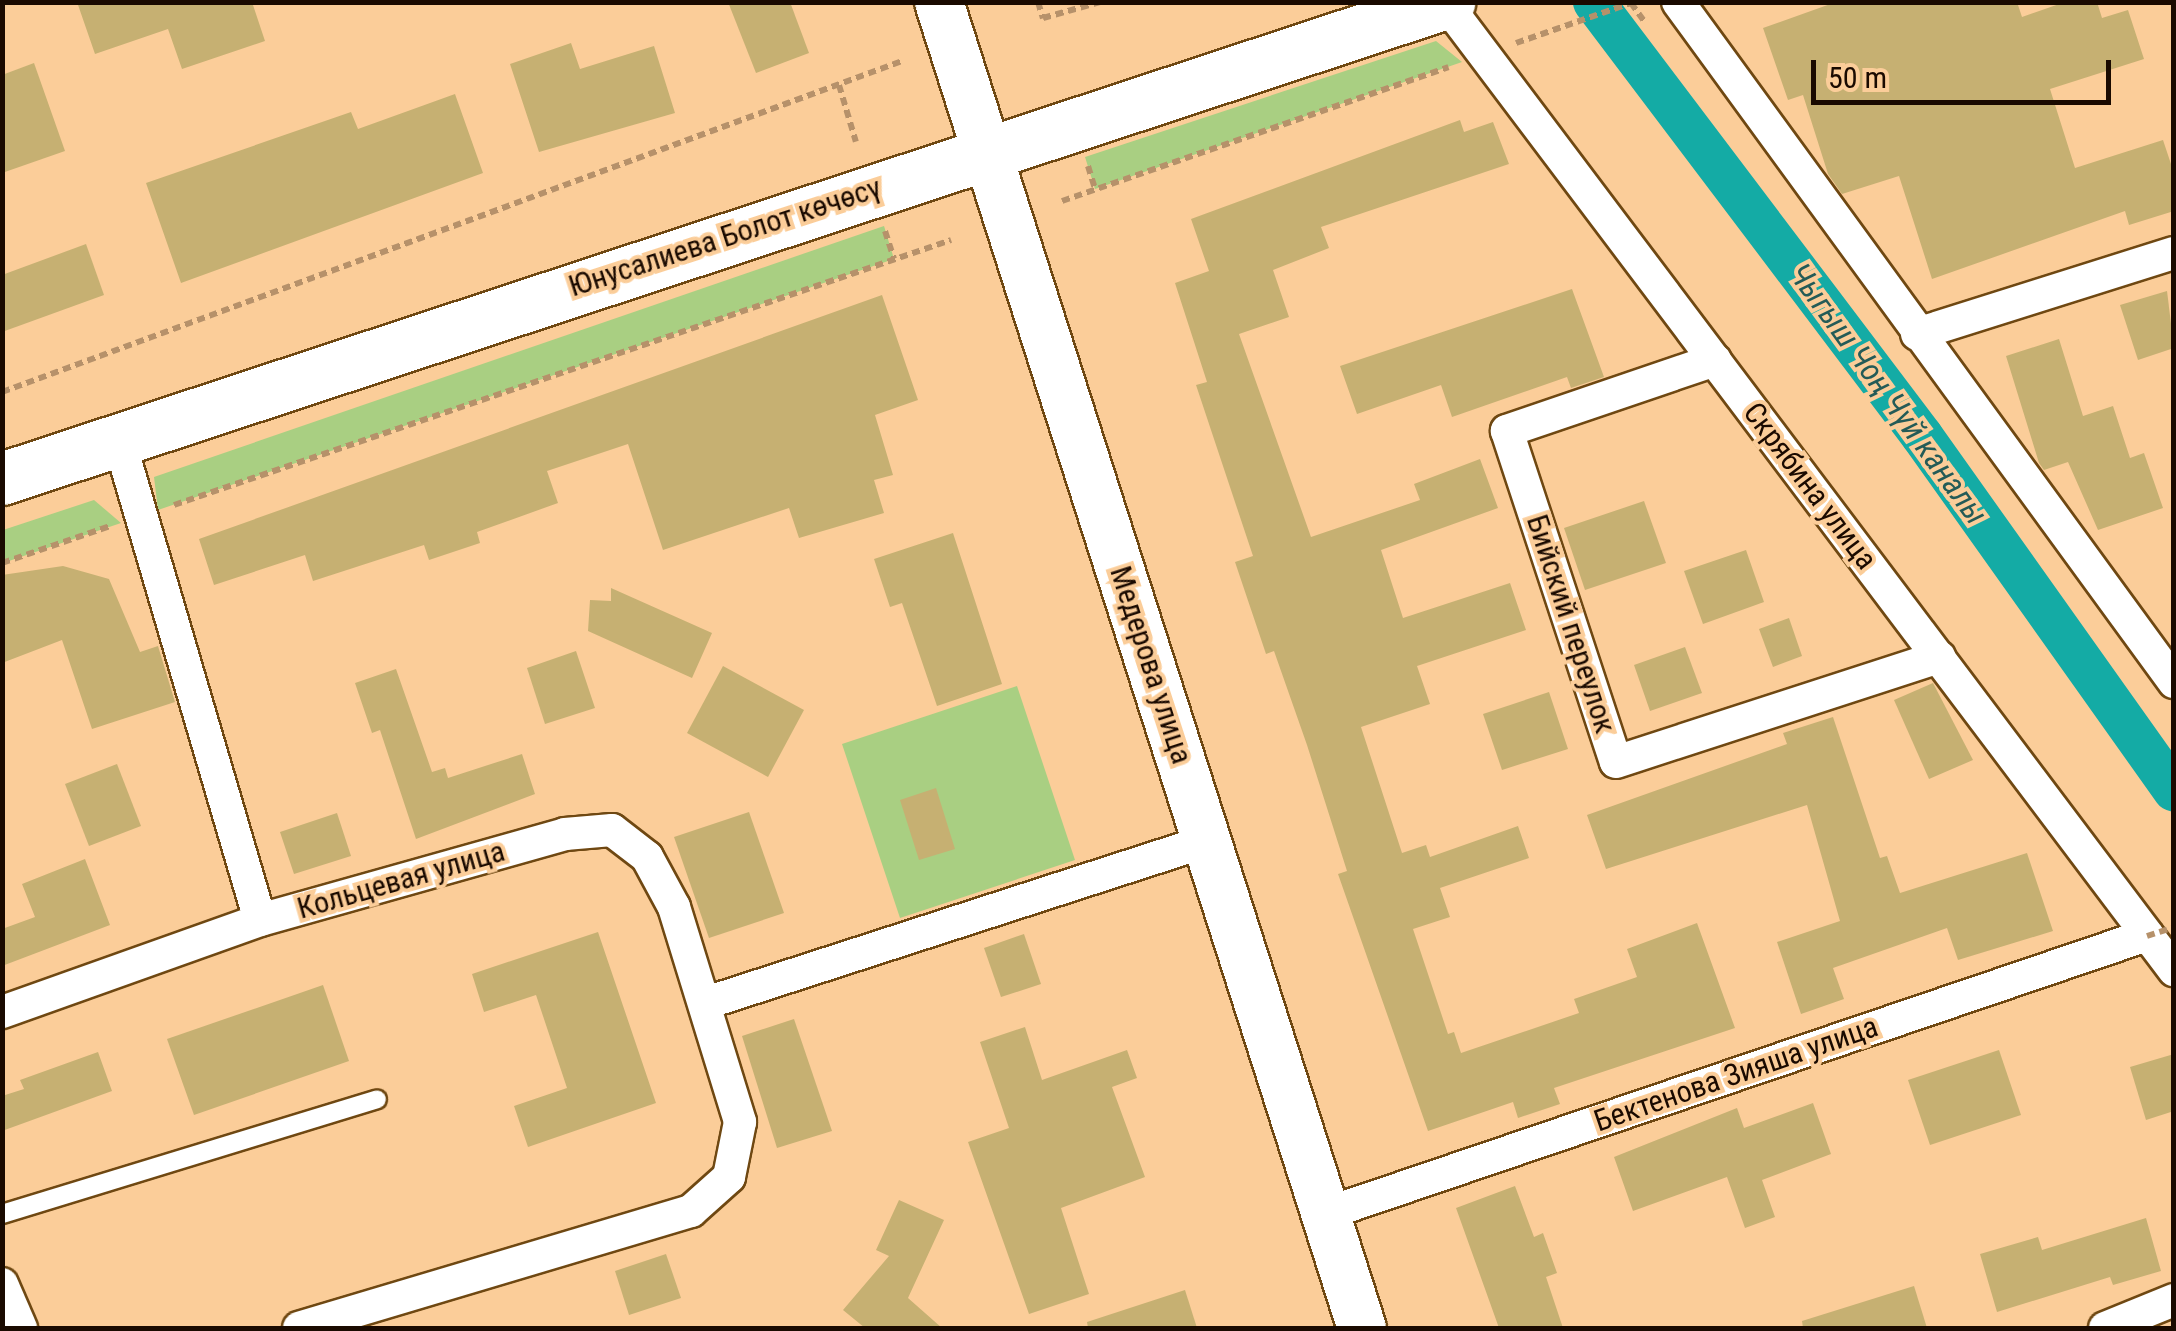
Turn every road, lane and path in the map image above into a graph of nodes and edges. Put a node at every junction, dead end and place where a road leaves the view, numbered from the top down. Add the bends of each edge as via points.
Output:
1 (939, 2) edge
2 (1038, 2) edge
3 (1100, 2) edge
4 (1678, 2) edge
5 (1448, 3) edge
6 (1632, 3) edge
7 (1486, 54) junction
8 (902, 61) dead end
9 (839, 86) junction
10 (856, 142) dead end
11 (987, 150) junction
12 (1062, 201) dead end
13 (884, 226) dead end
14 (951, 240) dead end
15 (2174, 253) edge
16 (894, 259) junction
17 (1917, 334) junction
18 (1715, 360) junction
19 (2, 392) edge
20 (119, 440) junction
21 (2, 478) edge
22 (141, 516) junction
23 (2, 563) edge
24 (1939, 658) junction
25 (2174, 682) edge
26 (1207, 841) junction
27 (260, 920) junction
28 (2156, 933) edge
29 (2174, 970) edge
30 (706, 1004) junction
31 (2, 1012) edge
32 (377, 1099) dead end
33 (2, 1214) edge
34 (1325, 1214) junction
35 (2, 1284) edge
36 (2174, 1300) edge
37 (403, 1314) edge
38 (20, 1328) edge
39 (299, 1328) edge
40 (1362, 1328) edge
41 (2104, 1328) edge

1 - 11 main road, Медерова улица
2 - 3 path via 1044,18
4 - 17 street
5 - 7 street, Скрябина улица
5 - 11 main road, Юнусалиева Болот көчөсү
6 - 7 path
7 - 12 path
7 - 18 street, Скрябина улица
8 - 9 path
9 - 10 path
9 - 19 path
11 - 20 main road, Юнусалиева Болот көчөсү
11 - 26 main road, Медерова улица
13 - 16 path
14 - 16 path
15 - 17 street
16 - 22 path
17 - 25 street
18 - 24 street, Скрябина улица
18 - 24 street, Бийский переулок via 1507,431 1616,762
20 - 21 main road, Юнусалиева Болот көчөсү
20 - 22 street
22 - 23 path
22 - 27 street
24 - 28 street, Скрябина улица
26 - 30 street
26 - 34 main road, Медерова улица
27 - 30 street, Кольцевая улица via 565,834 612,830 647,857 665,890
27 - 31 street, Кольцевая улица
28 - 29 street, Скрябина улица
28 - 34 street, Бектенова Зияша улица
30 - 37 street, Кольцевая улица via 740,1122 730,1177 691,1212
32 - 33 lane
34 - 40 main road, Медерова улица
35 - 38 street
36 - 41 street
37 - 39 street, Кольцевая улица

